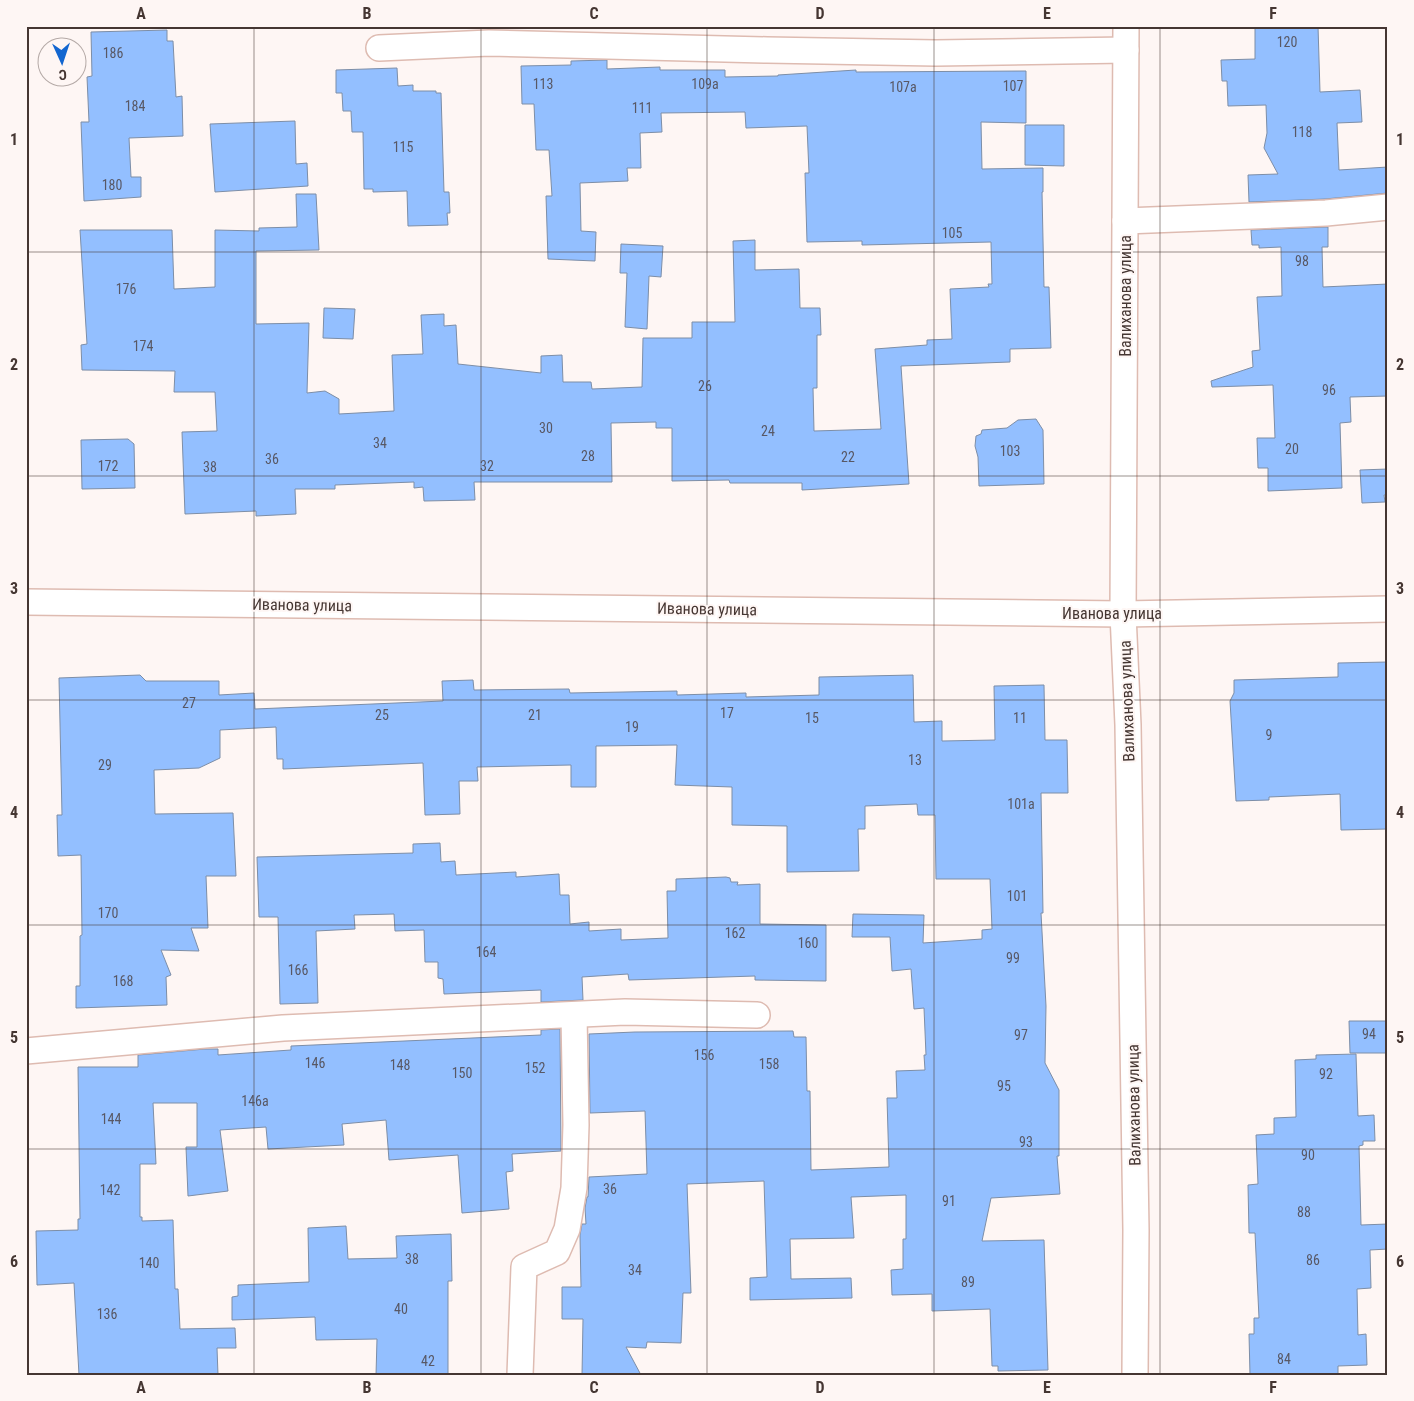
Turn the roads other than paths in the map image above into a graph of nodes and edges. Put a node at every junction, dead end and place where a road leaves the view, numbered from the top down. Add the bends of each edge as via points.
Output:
1 (1126, 38) edge
2 (379, 48) dead end
3 (1388, 207) edge
4 (1125, 222) junction
5 (26, 602) edge
6 (1388, 609) edge
7 (1123, 614) junction
8 (574, 1014) junction
9 (757, 1015) dead end
10 (26, 1052) edge
11 (520, 1375) edge
12 (1135, 1375) edge

1 - 2 street via 936,52 489,43
1 - 4 street, Валиханова улица
3 - 4 street
4 - 7 street, Валиханова улица
5 - 7 street, Иванова улица
6 - 7 street, Иванова улица
7 - 12 street, Валиханова улица via 1136,1211
8 - 9 street
8 - 10 street via 284,1028
8 - 11 street via 574,1188 567,1229 557,1252 524,1267

